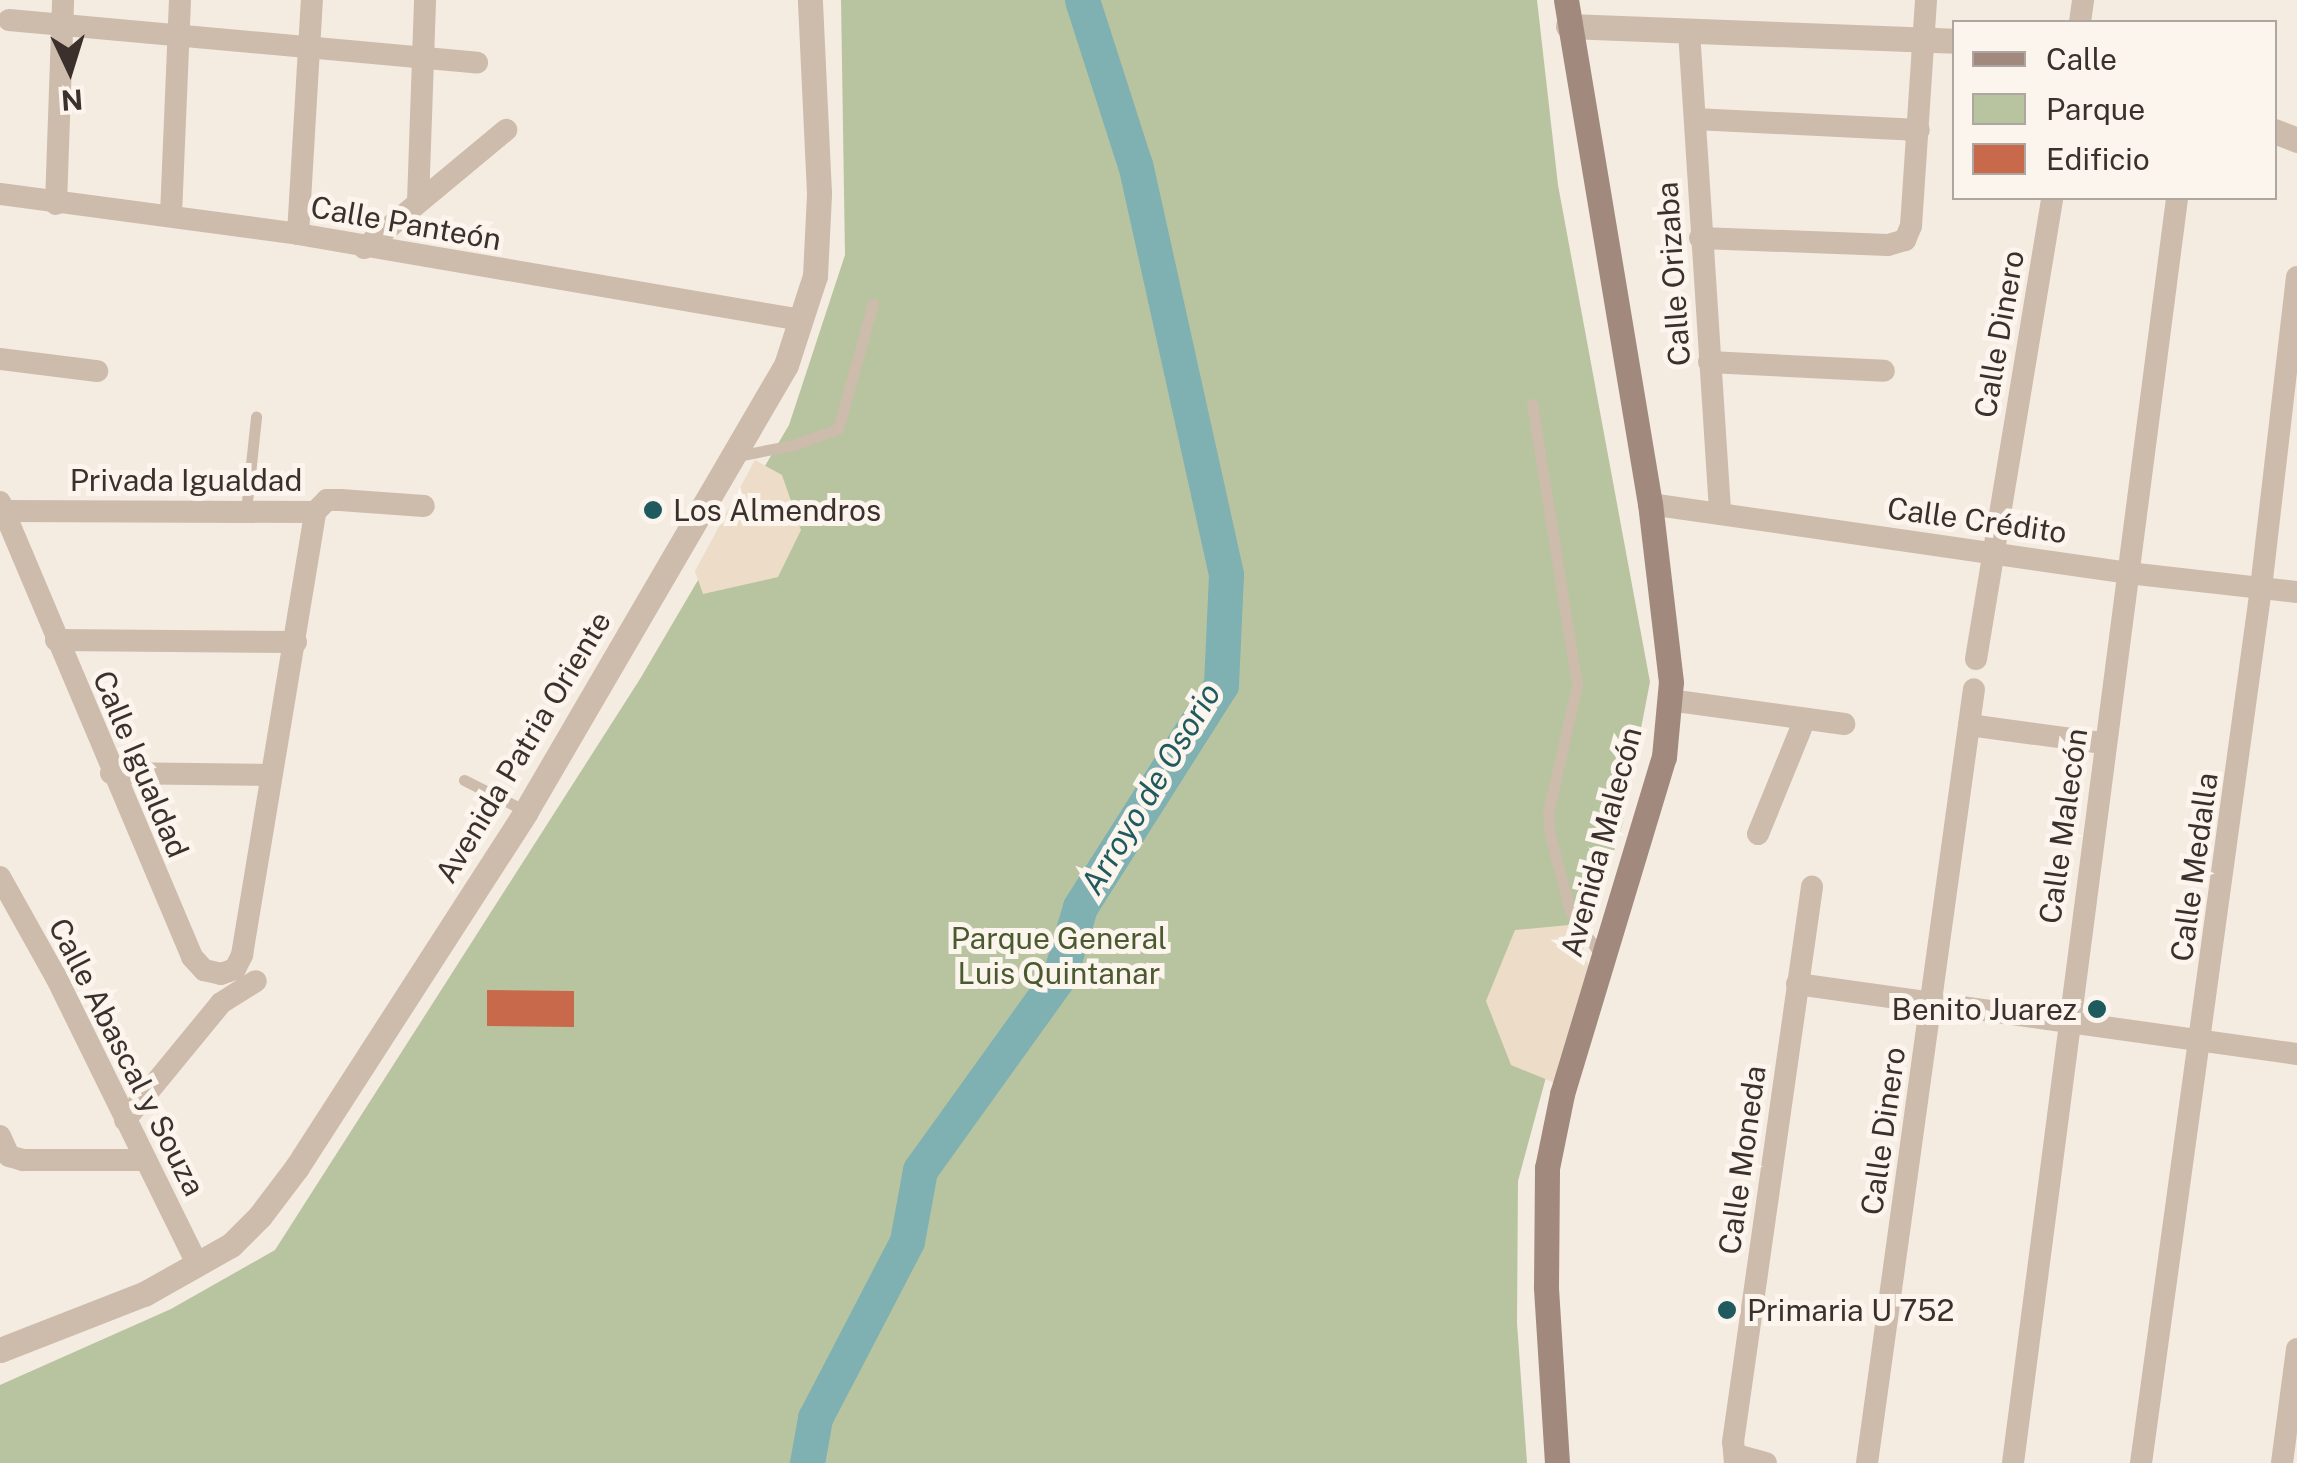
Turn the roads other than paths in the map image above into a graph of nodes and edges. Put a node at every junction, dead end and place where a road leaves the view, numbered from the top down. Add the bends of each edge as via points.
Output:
1 (64, 0) edge
2 (180, 0) edge
3 (312, 0) edge
4 (425, 0) edge
5 (810, 0) edge
6 (1566, 0) edge
7 (1926, 0) edge
8 (9, 20) dead end
9 (62, 25) junction
10 (1568, 26) junction
11 (1689, 31) junction
12 (179, 37) junction
13 (1924, 38) junction
14 (1952, 41) edge
15 (308, 48) junction
16 (422, 60) junction
17 (476, 63) dead end
18 (1694, 119) junction
19 (506, 130) dead end
20 (1918, 130) junction
21 (0, 194) edge
22 (2052, 200) edge
23 (2176, 200) edge
24 (418, 202) junction
25 (56, 204) junction
26 (171, 216) junction
27 (298, 234) junction
28 (1700, 238) junction
29 (364, 248) junction
30 (2297, 277) edge
31 (873, 304) dead end
32 (801, 320) junction
33 (0, 359) edge
34 (1709, 362) junction
35 (1884, 370) dead end
36 (97, 371) dead end
37 (1532, 404) dead end
38 (256, 417) dead end
39 (734, 456) junction
40 (1650, 504) junction
41 (2, 506) edge
42 (424, 506) dead end
43 (246, 511) junction
44 (315, 512) junction
45 (1720, 514) junction
46 (1992, 552) junction
47 (11, 563) edge
48 (2128, 573) junction
49 (2261, 588) junction
50 (2297, 592) edge
51 (56, 640) junction
52 (296, 642) junction
53 (1976, 658) dead end
54 (1974, 689) dead end
55 (1669, 700) junction
56 (1805, 719) junction
57 (1844, 724) dead end
58 (1970, 725) junction
59 (2103, 744) junction
60 (111, 773) junction
61 (272, 775) junction
62 (464, 780) dead end
63 (526, 811) junction
64 (1758, 834) dead end
65 (0, 877) edge
66 (1812, 887) dead end
67 (1603, 960) junction
68 (256, 981) dead end
69 (1796, 984) junction
70 (1932, 1003) junction
71 (2067, 1022) junction
72 (2201, 1040) junction
73 (2297, 1054) edge
74 (125, 1120) junction
75 (0, 1136) edge
76 (145, 1160) junction
77 (198, 1266) junction
78 (0, 1350) edge
79 (2297, 1350) edge
80 (1736, 1459) edge
81 (1557, 1463) edge
82 (1766, 1463) edge
83 (1867, 1463) edge
84 (2014, 1463) edge
85 (2141, 1463) edge
86 (2282, 1463) edge

1 - 9 street
2 - 12 street
3 - 15 street
4 - 16 street
5 - 32 street, Avenida Patria Oriente via 819,193 815,276
6 - 10 main road, Avenida Malecón
7 - 13 street
8 - 9 street
9 - 12 street
9 - 25 street
10 - 11 street
10 - 40 main road, Avenida Malecón
11 - 13 street
11 - 18 street, Calle Orizaba
12 - 15 street
12 - 26 street
13 - 14 street
13 - 20 street
15 - 16 street
15 - 27 street
16 - 17 street
16 - 24 street
18 - 20 street
18 - 28 street, Calle Orizaba
19 - 24 street
20 - 28 street via 1912,226 1905,240 1888,246
21 - 25 street, Calle Panteón
22 - 46 street, Calle Dinero
23 - 48 street, Calle Malecón
24 - 29 street
25 - 26 street, Calle Panteón
26 - 27 street, Calle Panteón
27 - 29 street, Calle Panteón
28 - 34 street, Calle Orizaba
29 - 32 street, Calle Panteón
30 - 49 street, Calle Medalla
31 - 39 lane via 838,429
32 - 39 street, Avenida Patria Oriente via 786,365
33 - 36 street
34 - 35 street
34 - 45 street, Calle Orizaba
37 - 67 lane via 1577,685 1548,813 1550,835 1570,911
38 - 43 lane
39 - 63 street, Avenida Patria Oriente
40 - 45 street, Calle Crédito
40 - 55 main road, Avenida Malecón
41 - 43 street, Privada Igualdad
41 - 47 street, Calle Igualdad
42 - 44 street, Privada Igualdad via 327,500
43 - 44 street, Privada Igualdad
44 - 52 street
45 - 46 street, Calle Crédito
46 - 48 street, Calle Crédito
46 - 53 street, Calle Dinero
47 - 51 street, Calle Igualdad
48 - 49 street, Calle Crédito
48 - 59 street, Calle Malecón
49 - 50 street, Calle Crédito
49 - 72 street, Calle Medalla
51 - 52 street
51 - 60 street, Calle Igualdad
52 - 61 street
54 - 58 street, Calle Dinero
55 - 56 street
55 - 67 main road, Avenida Malecón via 1664,757
56 - 57 street
56 - 64 street
58 - 59 street
58 - 70 street, Calle Dinero
59 - 71 street, Calle Malecón
60 - 61 street
60 - 61 street, Calle Igualdad via 192,957 220,974 235,969 242,955
62 - 63 lane
63 - 77 street, Avenida Patria Oriente via 297,1167 241,1235
65 - 74 street, Calle Abascal y Souza
66 - 69 street, Calle Moneda
67 - 81 main road, Avenida Malecón via 1547,1168
68 - 74 street via 221,1003
69 - 70 street
69 - 80 street, Calle Moneda via 1733,1442
70 - 71 street
70 - 83 street, Calle Dinero
71 - 72 street
71 - 84 street, Calle Malecón
72 - 73 street
72 - 85 street, Calle Medalla
74 - 76 street, Calle Abascal y Souza
75 - 76 street via 9,1156 23,1160
76 - 77 street, Calle Abascal y Souza
77 - 78 street, Avenida Patria Oriente
79 - 86 street
80 - 82 street

